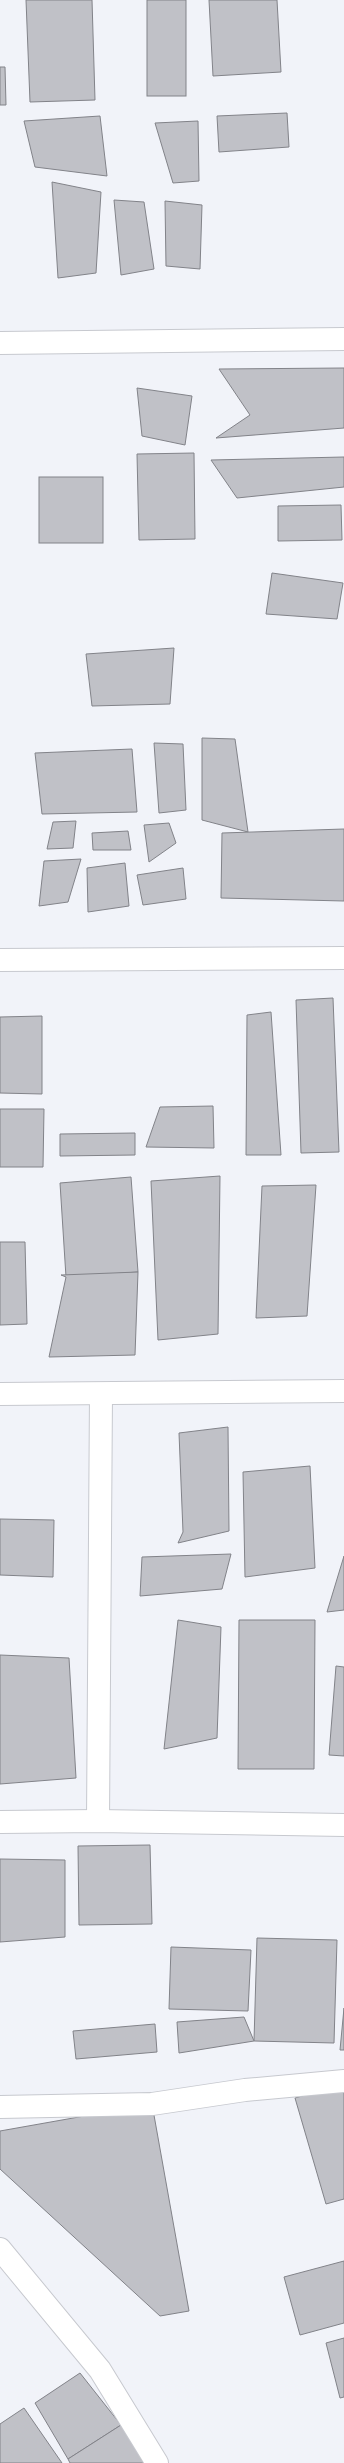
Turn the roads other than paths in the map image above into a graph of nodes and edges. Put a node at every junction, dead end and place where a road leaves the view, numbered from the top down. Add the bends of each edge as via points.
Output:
1 (344, 340) edge
2 (0, 343) edge
3 (344, 958) edge
4 (0, 960) edge
5 (344, 1391) edge
6 (0, 1394) edge
7 (101, 1394) junction
8 (98, 1821) junction
9 (0, 1822) edge
10 (344, 1825) edge
11 (344, 2081) edge
12 (0, 2107) edge
13 (0, 2249) edge
14 (157, 2463) edge

1 - 2 street
3 - 4 street
5 - 7 street
6 - 7 street
7 - 8 street
8 - 9 street
8 - 10 street
11 - 12 street via 245,2090 152,2104
13 - 14 street via 100,2370

